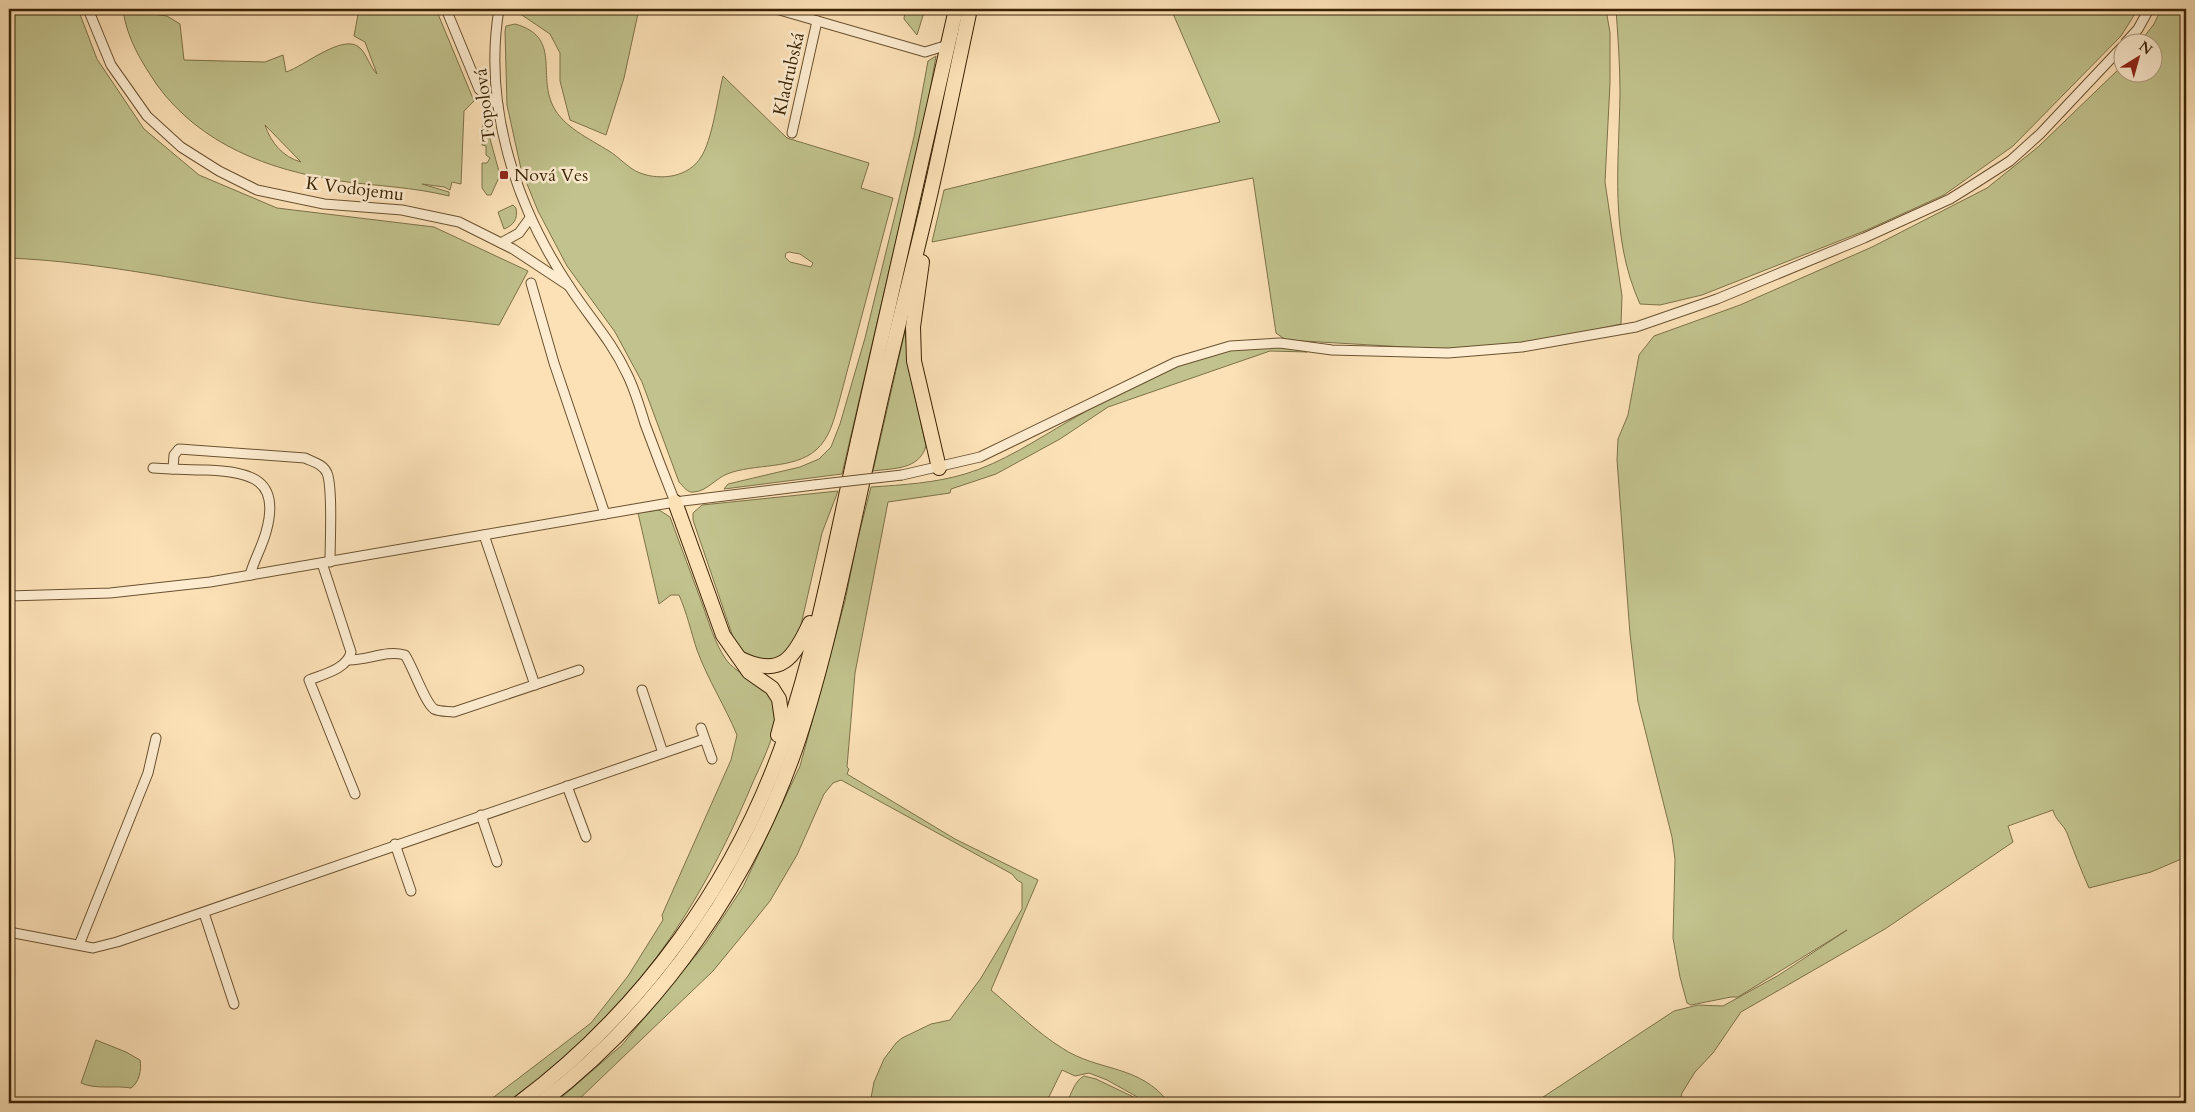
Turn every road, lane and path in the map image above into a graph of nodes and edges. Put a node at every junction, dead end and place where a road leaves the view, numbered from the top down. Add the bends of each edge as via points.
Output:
1 (88, 9) edge
2 (446, 9) edge
3 (499, 9) edge
4 (776, 9) edge
5 (956, 9) edge
6 (970, 9) edge
7 (2149, 9) edge
8 (817, 21) junction
9 (2135, 32) edge
10 (948, 45) junction
11 (2112, 57) edge
12 (498, 104) junction
13 (792, 134) dead end
14 (928, 204) junction
15 (530, 218) junction
16 (501, 243) junction
17 (531, 283) dead end
18 (569, 286) junction
19 (153, 468) dead end
20 (939, 468) junction
21 (172, 469) junction
22 (844, 500) junction
23 (675, 502) junction
24 (605, 514) junction
25 (484, 535) junction
26 (326, 562) junction
27 (250, 575) junction
28 (9, 596) edge
29 (737, 657) junction
30 (349, 660) junction
31 (579, 670) dead end
32 (535, 685) junction
33 (642, 690) dead end
34 (701, 728) dead end
35 (156, 738) dead end
36 (704, 739) junction
37 (663, 753) junction
38 (712, 759) dead end
39 (567, 786) junction
40 (355, 794) dead end
41 (481, 815) junction
42 (586, 837) dead end
43 (395, 844) junction
44 (497, 862) dead end
45 (411, 891) dead end
46 (705, 902) junction
47 (204, 913) junction
48 (9, 932) edge
49 (79, 945) junction
50 (234, 1004) dead end
51 (519, 1103) edge
52 (541, 1103) edge

1 - 16 street, K Vodojemu via 111,65 148,116 181,147 219,171 257,190 324,204 402,210 459,222
2 - 12 street via 479,89
3 - 12 street, Topolová via 495,66
4 - 8 street, Kladrubská
5 - 10 highway
6 - 14 highway
7 - 9 street
8 - 10 street, Kladrubská via 925,52
8 - 13 street, Kladrubská
10 - 22 highway
11 - 20 street via 2040,134 2010,160 1950,199 1717,299 1636,327 1522,347 1448,353 1332,350 1280,342 1230,346 1176,362 980,457
12 - 15 street, Topolová via 505,142
14 - 20 highway via 913,327 914,361
14 - 52 highway via 809,707 770,811 716,910 688,952 606,1046
15 - 16 street via 519,233
15 - 18 street, Topolová
16 - 18 street, K Vodojemu
17 - 24 street via 554,363
18 - 23 street via 604,332 628,376
19 - 21 street
20 - 23 street, bridge
21 - 26 street via 174,455 180,449 305,458 320,464 326,472 329,486
21 - 27 street via 237,472 264,485 270,508 266,532
22 - 29 highway via 831,529 810,622 795,652 776,666 766,668
22 - 46 highway via 812,640 785,737 758,806
23 - 24 street
23 - 29 highway via 723,636
24 - 25 street
25 - 26 street
25 - 32 street
26 - 27 street
26 - 30 street via 349,643
27 - 28 street via 110,593
29 - 46 highway via 749,672 772,688 782,720 767,764
30 - 32 street via 392,652 405,655 425,698 432,708 441,711 454,712
30 - 40 street via 309,680
31 - 32 street
33 - 37 street
34 - 36 street
35 - 49 street via 148,773
36 - 37 street
36 - 38 street
37 - 39 street
39 - 41 street
39 - 42 street
41 - 43 street
41 - 44 street
43 - 45 street
43 - 47 street
46 - 51 highway via 622,1011 570,1062
47 - 49 street via 117,942 93,948
47 - 50 street
48 - 49 street

